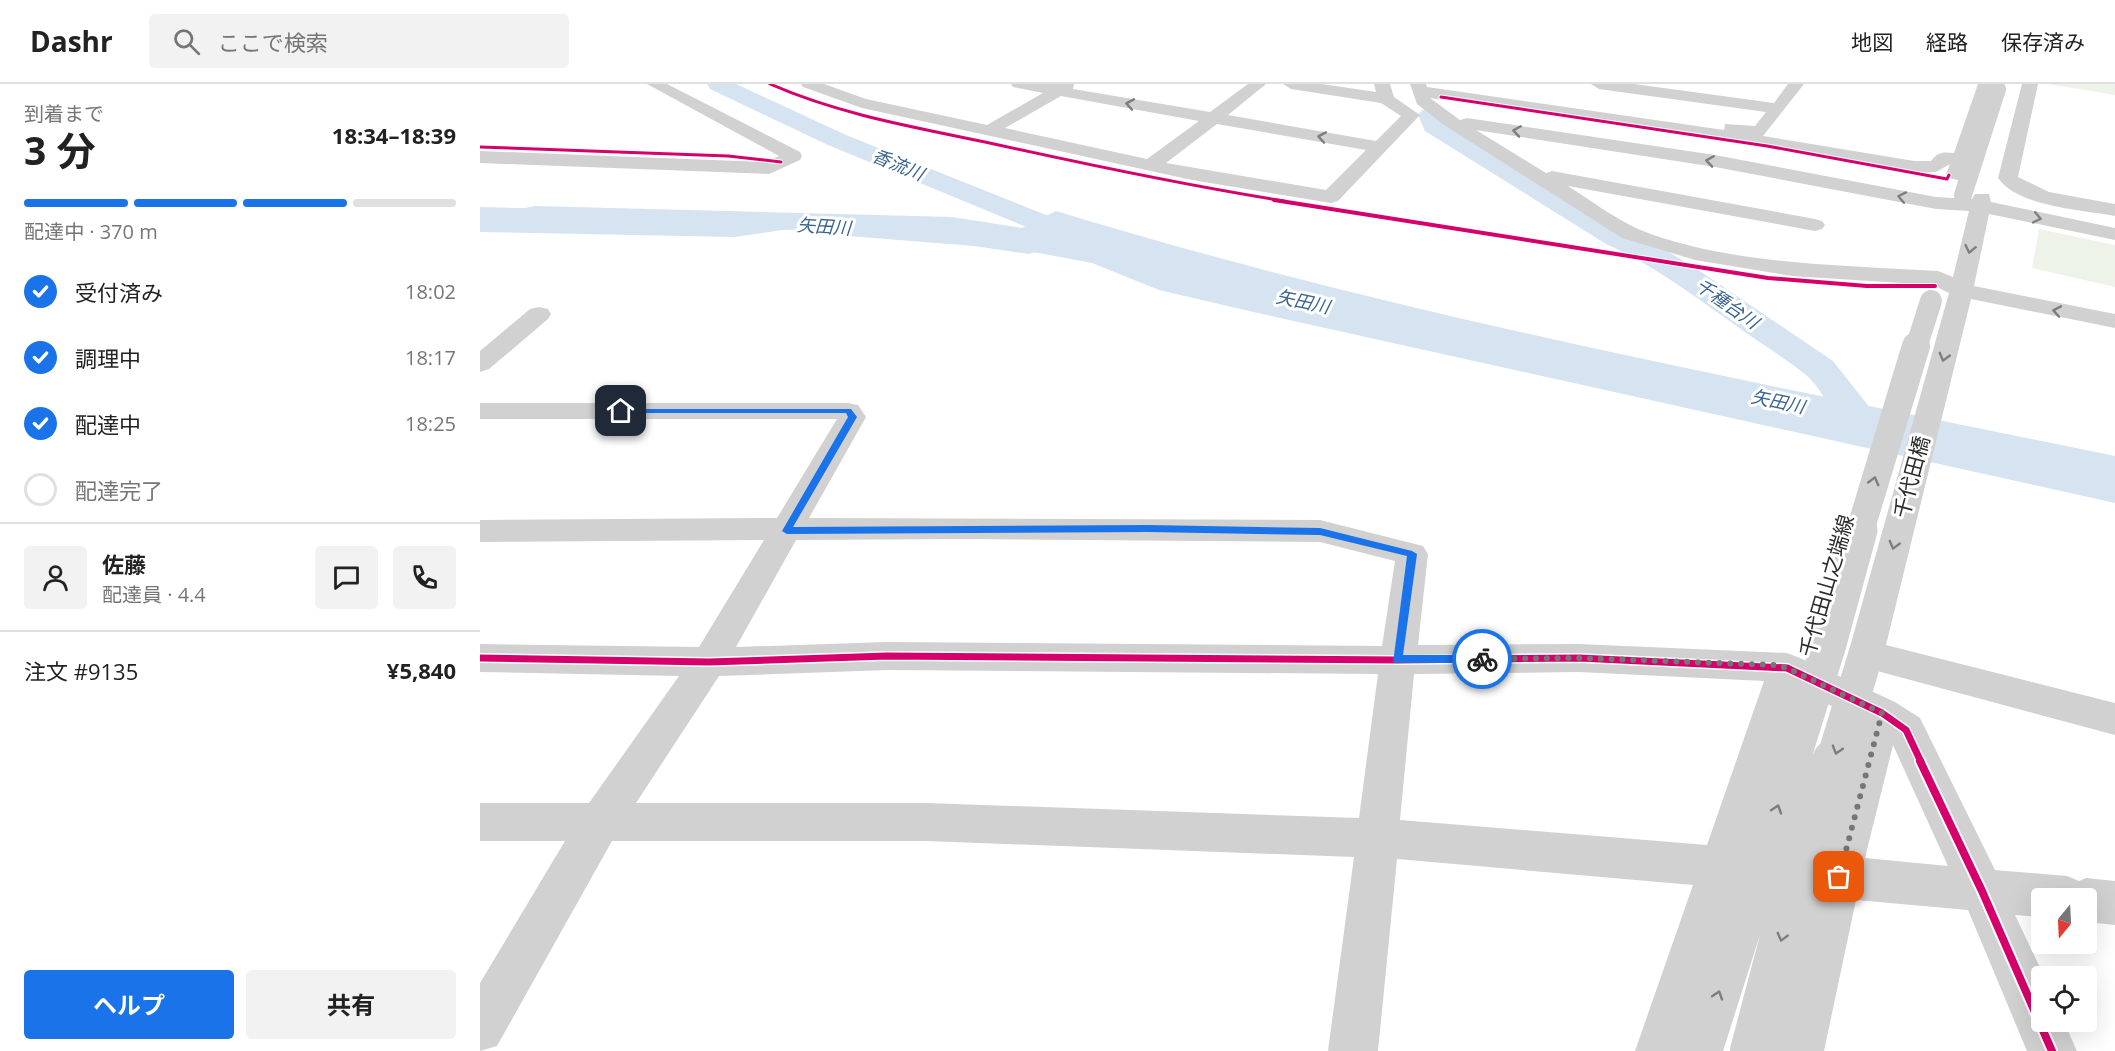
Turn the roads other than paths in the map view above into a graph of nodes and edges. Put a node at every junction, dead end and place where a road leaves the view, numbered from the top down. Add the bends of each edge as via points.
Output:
1 (655, 84) edge
2 (809, 84) edge
3 (853, 84) edge
4 (1019, 84) edge
5 (1258, 84) edge
6 (1291, 84) edge
7 (1452, 84) edge
8 (1599, 84) edge
9 (1796, 84) edge
10 (2007, 86) edge
11 (1064, 88) edge
12 (1419, 88) edge
13 (1384, 92) edge
14 (832, 93) junction
15 (1778, 109) junction
16 (1211, 118) junction
17 (1450, 121) junction
18 (990, 130) junction
19 (1380, 147) junction
20 (480, 157) edge
21 (1959, 159) junction
22 (1151, 165) junction
23 (1537, 174) junction
24 (1841, 185) junction
25 (2014, 186) junction
26 (1977, 192) junction
27 (2115, 210) edge
28 (1954, 226) dead end
29 (2115, 234) edge
30 (1804, 247) junction
31 (1947, 285) junction
32 (539, 314) dead end
33 (2115, 321) edge
34 (480, 364) edge
35 (480, 411) edge
36 (480, 531) edge
37 (787, 531) junction
38 (1866, 654) junction
39 (480, 658) edge
40 (1397, 660) junction
41 (709, 662) junction
42 (1787, 668) junction
43 (1882, 713) junction
44 (2115, 719) edge
45 (601, 820) junction
46 (480, 822) edge
47 (1380, 838) junction
48 (1721, 867) junction
49 (1839, 877) junction
50 (1982, 891) junction
51 (2031, 895) edge
52 (2097, 901) edge
53 (2115, 903) edge
54 (480, 1029) edge
55 (1353, 1051) edge
56 (1660, 1051) edge
57 (1700, 1051) edge
58 (1752, 1051) edge
59 (1799, 1051) edge
60 (2052, 1051) edge

1 - 20 street via 793,156 769,168
2 - 14 street
3 - 14 street
4 - 11 street
5 - 16 street
6 - 13 street
7 - 15 street via 1759,132
8 - 15 street
9 - 15 street
10 - 21 street
10 - 25 street via 2008,178
10 - 26 street, 千代田山之端線
10 - 26 street, 千代田山之端線, bridge
16 -> 11 street
11 - 18 street
12 - 17 street via 1430,107
12 - 21 street via 1914,167 1936,166 1943,158
13 - 19 street via 1411,115
14 - 18 street
19 -> 16 street
16 - 22 street
17 - 23 street
24 -> 17 street via 1715,161
18 - 22 street
19 - 22 street via 1331,197
21 - 25 street via 1956,174
23 - 30 street
23 - 30 street via 1630,233 1695,254
26 -> 24 street
24 - 30 street
25 - 27 street via 2034,194
26 - 28 street, 千代田山之端線
26 -> 29 street
26 -> 31 street, 千代田山之端線
30 - 31 street
33 -> 31 street via 2030,306
31 -> 38 street, 千代田橋
57 -> 31 street, 千代田山之端線, bridge via 1829,644 1879,462
32 - 34 street
35 - 37 street via 848,411 852,417
36 - 37 street
37 - 40 street via 1320,531 1412,554
37 - 41 street
38 - 44 street
38 -> 58 street, bridge via 1798,877
39 - 41 street
40 - 41 street via 887,656
40 - 42 street via 1579,658
40 - 47 street
41 - 45 street
42 - 43 street
42 - 48 street
43 - 49 street
43 - 50 street via 1906,730
45 - 46 street
45 - 47 street via 927,822
45 - 54 street
47 - 48 street
47 - 55 street
48 - 56 street
49 - 50 street
49 - 59 street
50 - 51 street
50 - 60 street
52 - 53 street

